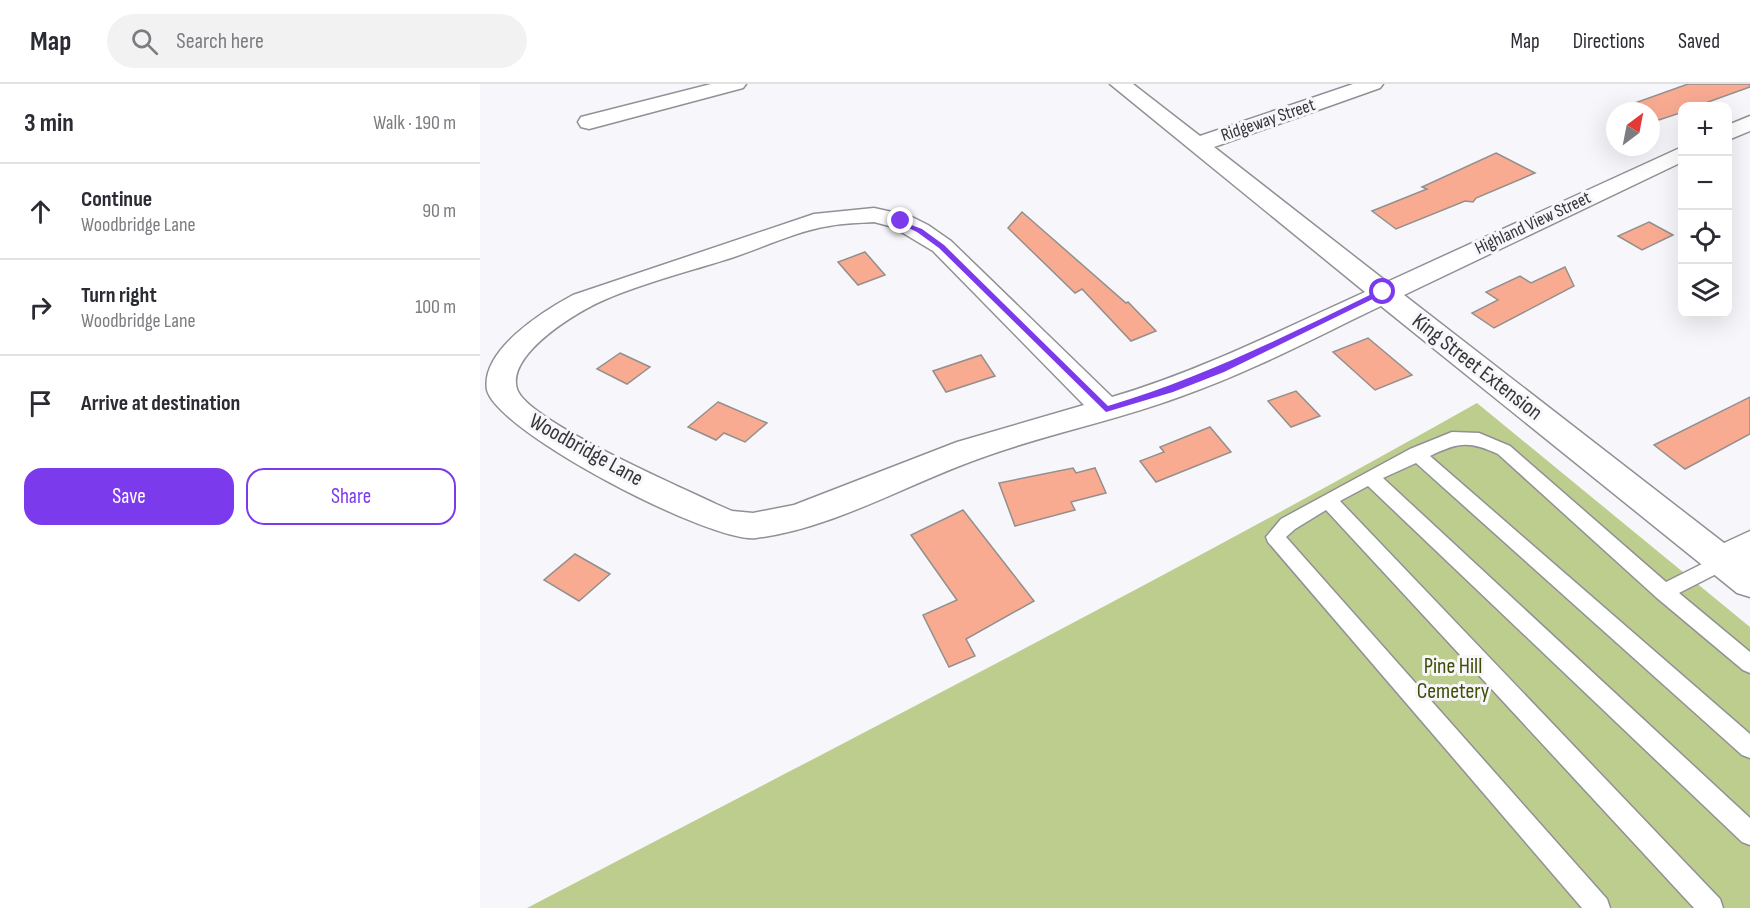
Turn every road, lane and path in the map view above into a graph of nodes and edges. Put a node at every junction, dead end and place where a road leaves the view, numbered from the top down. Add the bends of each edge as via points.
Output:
1 (736, 84) edge
2 (1120, 84) edge
3 (1373, 84) edge
4 (589, 122) dead end
5 (1750, 123) edge
6 (1732, 131) edge
7 (1197, 145) junction
8 (1679, 156) edge
9 (1383, 292) junction
10 (1106, 409) junction
11 (1416, 453) junction
12 (1370, 477) junction
13 (1328, 500) junction
14 (1736, 553) edge
15 (1750, 583) edge
16 (1664, 592) junction
17 (1750, 664) edge
18 (1750, 748) edge
19 (1750, 834) edge
20 (1598, 908) edge
21 (1711, 908) edge

1 - 4 street
2 - 7 street, King Street Extension
3 - 7 street, Ridgeway Street
5 - 6 street
7 - 9 street, King Street Extension
8 - 9 street, Highland View Street
9 - 10 street, Woodbridge Lane via 1221,370
9 - 14 street, King Street Extension
10 - 10 street, Woodbridge Lane via 942,246 901,221 874,215 823,219 595,294 534,332 502,372 502,391 514,409 548,433 704,513 729,523 753,526 800,517 968,450
11 - 12 lane
11 - 16 lane via 1452,438 1479,440 1504,450
11 - 18 lane
12 - 13 lane
12 - 19 lane
13 - 20 lane via 1288,524 1275,537
13 - 21 lane
14 - 15 street, King Street Extension
14 - 16 lane
16 - 17 lane

